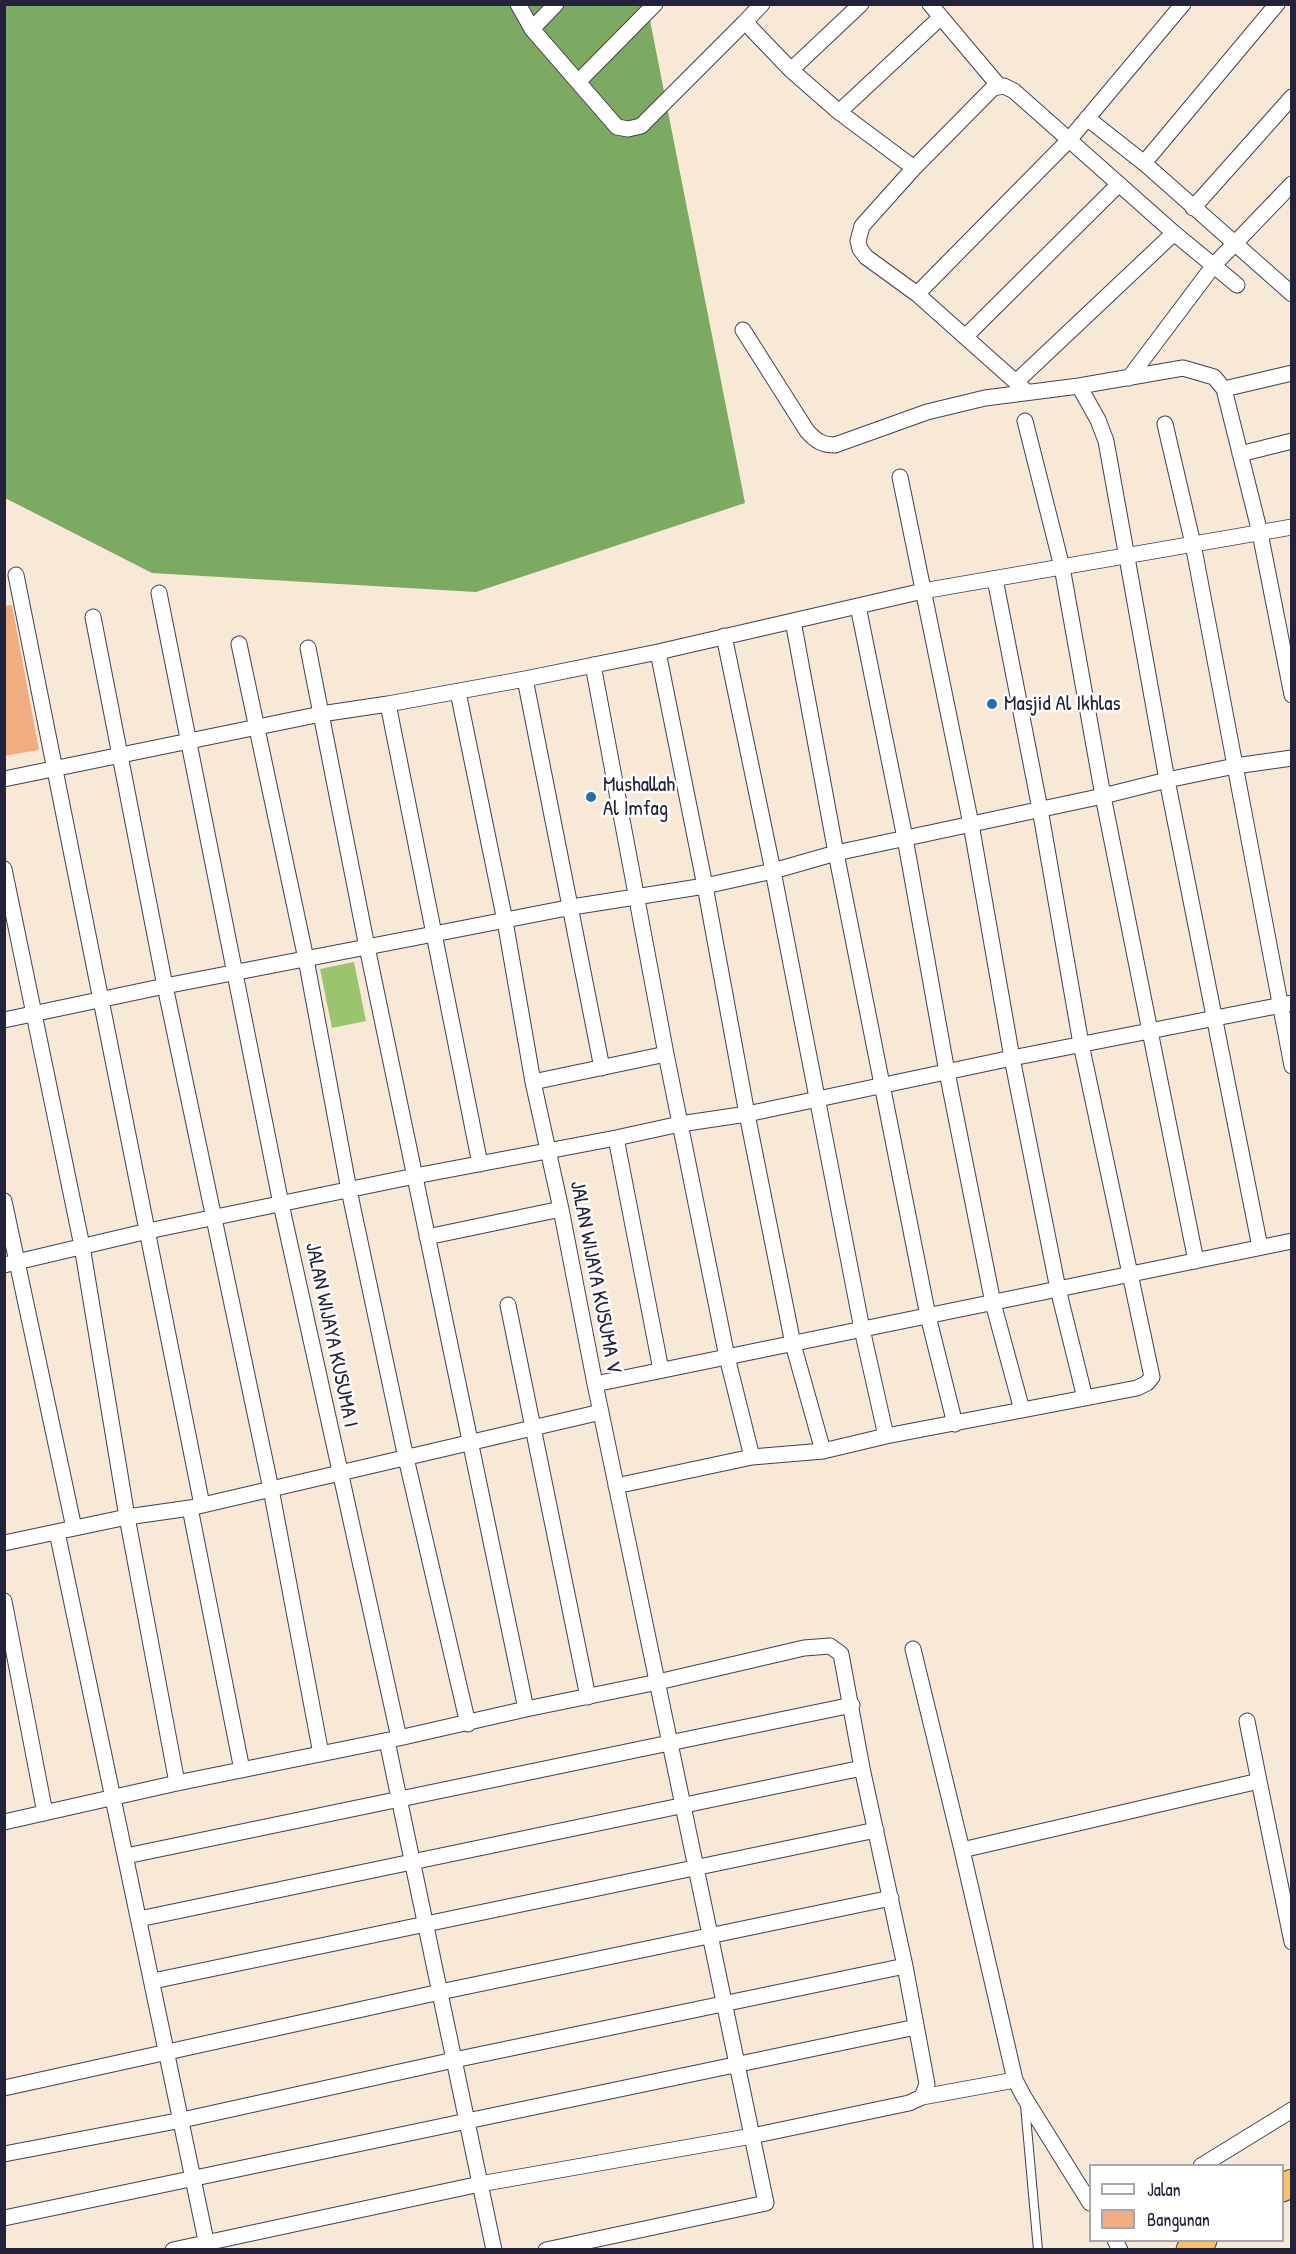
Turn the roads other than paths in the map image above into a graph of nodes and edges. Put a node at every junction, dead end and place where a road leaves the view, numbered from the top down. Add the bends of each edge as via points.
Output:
1 (518, 4) edge
2 (556, 4) edge
3 (655, 4) edge
4 (762, 4) edge
5 (861, 4) edge
6 (930, 4) edge
7 (1183, 4) edge
8 (1277, 4) edge
9 (941, 17) junction
10 (745, 22) junction
11 (532, 29) junction
12 (791, 70) junction
13 (578, 82) junction
14 (999, 86) junction
15 (1292, 97) edge
16 (839, 112) junction
17 (1088, 118) junction
18 (1069, 140) junction
19 (1144, 163) junction
20 (914, 168) junction
21 (1119, 184) junction
22 (1292, 184) edge
23 (1193, 208) junction
24 (1174, 233) junction
25 (1235, 245) junction
26 (1215, 265) junction
27 (1237, 285) dead end
28 (917, 294) junction
29 (1292, 294) edge
30 (743, 330) dead end
31 (965, 337) junction
32 (1292, 373) edge
33 (1130, 378) junction
34 (1079, 386) junction
35 (1021, 387) junction
36 (1224, 390) junction
37 (1025, 421) dead end
38 (1165, 424) dead end
39 (1292, 441) edge
40 (1240, 454) junction
41 (900, 477) dead end
42 (1292, 527) edge
43 (1260, 533) junction
44 (1193, 544) junction
45 (1128, 554) junction
46 (1062, 567) junction
47 (16, 575) dead end
48 (995, 579) junction
49 (923, 591) junction
50 (159, 593) dead end
51 (858, 606) junction
52 (93, 617) dead end
53 (793, 621) junction
54 (724, 636) junction
55 (239, 644) dead end
56 (308, 648) dead end
57 (658, 652) junction
58 (594, 664) junction
59 (525, 679) junction
60 (458, 692) junction
61 (1292, 695) edge
62 (388, 704) junction
63 (321, 714) junction
64 (256, 726) junction
65 (188, 740) junction
66 (119, 754) junction
67 (1292, 758) edge
68 (1235, 766) junction
69 (54, 768) junction
70 (4, 779) edge
71 (1167, 780) junction
72 (1103, 796) junction
73 (1040, 809) junction
74 (970, 824) junction
75 (905, 838) junction
76 (836, 853) junction
77 (4, 869) edge
78 (773, 871) junction
79 (705, 886) junction
80 (637, 898) junction
81 (572, 907) junction
82 (505, 921) junction
83 (434, 934) junction
84 (367, 947) junction
85 (306, 959) junction
86 (236, 973) junction
87 (165, 986) junction
88 (99, 999) junction
89 (1286, 1004) edge
90 (35, 1013) junction
91 (1216, 1018) junction
92 (4, 1020) edge
93 (1151, 1030) junction
94 (1081, 1044) junction
95 (666, 1054) junction
96 (1012, 1058) junction
97 (1292, 1065) edge
98 (602, 1068) junction
99 (947, 1072) junction
100 (533, 1082) junction
101 (882, 1085) junction
102 (816, 1099) junction
103 (747, 1114) junction
104 (680, 1124) junction
105 (616, 1138) junction
106 (547, 1151) junction
107 (480, 1164) junction
108 (415, 1176) junction
109 (349, 1190) junction
110 (4, 1201) edge
111 (281, 1204) junction
112 (561, 1209) junction
113 (213, 1219) junction
114 (148, 1231) junction
115 (427, 1237) junction
116 (1292, 1241) edge
117 (82, 1246) junction
118 (1260, 1247) junction
119 (1196, 1261) junction
120 (11, 1264) edge
121 (1131, 1275) junction
122 (1058, 1289) junction
123 (993, 1303) junction
124 (508, 1305) dead end
125 (928, 1316) junction
126 (862, 1329) junction
127 (793, 1344) junction
128 (727, 1357) junction
129 (661, 1370) junction
130 (595, 1384) junction
131 (1085, 1398) junction
132 (1022, 1410) junction
133 (601, 1412) junction
134 (955, 1424) junction
135 (533, 1428) junction
136 (886, 1436) junction
137 (471, 1443) junction
138 (822, 1451) junction
139 (752, 1457) junction
140 (406, 1458) junction
141 (340, 1474) junction
142 (616, 1486) junction
143 (271, 1489) junction
144 (196, 1507) junction
145 (127, 1517) junction
146 (74, 1528) junction
147 (57, 1532) junction
148 (4, 1543) edge
149 (4, 1601) edge
150 (913, 1649) dead end
151 (658, 1682) junction
152 (588, 1697) junction
153 (852, 1705) junction
154 (526, 1709) junction
155 (1247, 1721) dead end
156 (468, 1724) junction
157 (393, 1740) junction
158 (670, 1743) junction
159 (321, 1754) junction
160 (862, 1768) junction
161 (242, 1770) junction
162 (1259, 1781) junction
163 (177, 1783) junction
164 (114, 1797) junction
165 (400, 1799) junction
166 (683, 1805) junction
167 (45, 1813) junction
168 (4, 1822) edge
169 (876, 1830) junction
170 (962, 1850) junction
171 (126, 1856) junction
172 (413, 1862) junction
173 (696, 1868) junction
174 (891, 1898) junction
175 (140, 1919) junction
176 (426, 1924) junction
177 (710, 1935) junction
178 (1292, 1941) edge
179 (905, 1966) junction
180 (153, 1981) junction
181 (440, 1992) junction
182 (724, 2003) junction
183 (916, 2027) junction
184 (167, 2051) junction
185 (454, 2060) junction
186 (737, 2065) junction
187 (1015, 2080) junction
188 (4, 2088) edge
189 (922, 2097) junction
190 (1024, 2097) junction
191 (1292, 2110) edge
192 (182, 2120) junction
193 (467, 2121) junction
194 (752, 2136) junction
195 (4, 2154) edge
196 (1204, 2164) edge
197 (194, 2178) junction
198 (480, 2184) junction
199 (1089, 2200) edge
200 (4, 2218) edge
201 (208, 2246) edge
202 (174, 2250) edge
203 (494, 2250) edge
204 (546, 2250) edge
205 (1038, 2250) edge

1 - 11 street
2 - 11 street
3 - 13 street
4 - 10 street
5 - 12 street
6 - 9 street
7 - 17 street
8 - 19 street
9 - 14 street
9 - 16 street
10 - 12 street
10 - 13 street via 634,129 617,126
11 - 13 street
12 - 16 street
14 - 18 street via 1010,87
14 - 20 street via 986,94
15 - 23 street
16 - 20 street
17 - 18 street
17 - 19 street
18 - 21 street
18 - 28 street
19 - 23 street
20 - 28 street via 862,226 858,241 866,257
21 - 24 street
21 - 31 street
22 - 25 street
23 - 25 street
24 - 26 street
24 - 35 street
25 - 26 street
25 - 29 street
26 - 27 street
26 - 33 street
28 - 31 street
30 - 35 street via 807,431 826,445
31 - 35 street
32 - 36 street
33 - 34 street
33 - 36 street via 1188,368 1214,377
34 - 35 street
34 - 45 street via 1106,441
36 - 40 street
37 - 46 street
38 - 44 street
39 - 40 street
40 - 43 street
41 - 49 street
42 - 43 street
43 - 44 street
43 - 61 street
44 - 45 street
44 - 68 street
45 - 46 street
45 - 71 street
46 - 48 street
46 - 72 street
47 - 69 street
48 - 49 street
48 - 73 street
49 - 51 street
49 - 74 street
50 - 65 street, JALAN WIJAYA KUSUMA I
51 - 53 street
51 - 75 street
52 - 66 street
53 - 54 street
53 - 76 street
54 - 57 street
54 - 78 street
55 - 64 street
56 - 63 street
57 - 58 street
57 - 79 street
58 - 59 street
58 - 80 street
59 - 60 street
59 - 81 street
60 - 62 street
60 - 82 street, JALAN WIJAYA KUSUMA V
62 - 63 street
62 - 83 street
63 - 64 street
63 - 84 street
64 - 65 street
64 - 85 street
65 - 66 street
65 - 86 street, JALAN WIJAYA KUSUMA I
66 - 69 street
66 - 87 street
67 - 68 street
68 - 71 street
68 - 89 street
69 - 70 street
69 - 88 street
71 - 72 street
71 - 91 street
72 - 73 street
72 - 93 street
73 - 74 street
73 - 94 street
74 - 75 street
74 - 96 street
75 - 76 street
75 - 99 street
76 - 78 street
76 - 101 street
77 - 90 street
78 - 79 street
78 - 102 street
79 - 80 street
79 - 103 street
80 - 81 street
80 - 95 street
81 - 82 street
81 - 98 street
82 - 83 street
82 - 100 street, JALAN WIJAYA KUSUMA V
83 - 84 street
83 - 107 street
84 - 85 street
84 - 108 street
85 - 86 street
85 - 109 street
86 - 87 street
86 - 111 street, JALAN WIJAYA KUSUMA I
87 - 88 street
87 - 113 street
88 - 90 street
88 - 114 street
89 - 91 street
89 - 97 street
90 - 92 street
90 - 117 street
91 - 93 street
91 - 118 street
93 - 94 street
93 - 119 street
94 - 96 street
94 - 121 street
95 - 98 street
95 - 104 street
96 - 99 street
96 - 122 street
98 - 100 street
99 - 101 street
99 - 123 street
100 - 106 street, JALAN WIJAYA KUSUMA V
101 - 102 street
101 - 125 street
102 - 103 street
102 - 126 street
103 - 104 street
103 - 127 street
104 - 105 street
104 - 128 street
105 - 106 street
105 - 129 street
106 - 107 street
106 - 112 street, JALAN WIJAYA KUSUMA V
107 - 108 street
108 - 109 street
108 - 115 street
109 - 111 street
109 - 140 street
110 - 120 street
111 - 113 street
111 - 141 street, JALAN WIJAYA KUSUMA I
112 - 115 street
112 - 130 street, JALAN WIJAYA KUSUMA V
113 - 114 street
113 - 143 street
114 - 117 street
114 - 144 street
115 - 137 street
116 - 118 street
117 - 120 street
117 - 145 street
118 - 119 street
119 - 121 street
120 - 146 street
121 - 122 street
121 - 131 street via 1152,1377 1137,1388
122 - 123 street
122 - 131 street
123 - 125 street
123 - 132 street
124 - 135 street
125 - 126 street
125 - 134 street
126 - 127 street
126 - 136 street
127 - 128 street
127 - 138 street
128 - 129 street
128 - 139 street
129 - 130 street
130 - 133 street, JALAN WIJAYA KUSUMA V
131 - 132 street
132 - 134 street
133 - 135 street
133 - 142 street, JALAN WIJAYA KUSUMA V
134 - 136 street
135 - 137 street
135 - 152 street
136 - 138 street
137 - 140 street
137 - 154 street
138 - 139 street
139 - 142 street
140 - 141 street
140 - 156 street
141 - 143 street
141 - 157 street, JALAN WIJAYA KUSUMA I
142 - 151 street, JALAN WIJAYA KUSUMA V
143 - 144 street
143 - 159 street
144 - 145 street
144 - 161 street
145 - 146 street
145 - 163 street
146 - 147 street
147 - 148 street
147 - 164 street
149 - 167 street
150 - 170 street
151 - 152 street
151 - 153 street via 824,1645 841,1654
151 - 158 street, JALAN WIJAYA KUSUMA V
152 - 154 street
153 - 158 street
153 - 160 street
154 - 156 street
155 - 162 street
156 - 157 street
157 - 159 street
157 - 165 street, JALAN WIJAYA KUSUMA I
158 - 165 street
158 - 166 street, JALAN WIJAYA KUSUMA V
159 - 161 street
160 - 166 street
160 - 169 street
161 - 163 street
162 - 170 street
162 - 178 street
163 - 164 street
164 - 167 street
164 - 171 street
165 - 171 street
165 - 172 street, JALAN WIJAYA KUSUMA I
166 - 172 street
166 - 173 street, JALAN WIJAYA KUSUMA V
167 - 168 street
169 - 173 street
169 - 174 street
170 - 187 street
171 - 175 street
172 - 175 street
172 - 176 street, JALAN WIJAYA KUSUMA I
173 - 176 street
173 - 177 street, JALAN WIJAYA KUSUMA V
174 - 177 street
174 - 179 street
175 - 180 street
176 - 180 street
176 - 181 street, JALAN WIJAYA KUSUMA I
177 - 181 street
177 - 182 street, JALAN WIJAYA KUSUMA V
179 - 182 street
179 - 183 street
180 - 184 street
181 - 184 street
181 - 185 street, JALAN WIJAYA KUSUMA I
182 - 185 street
182 - 186 street, JALAN WIJAYA KUSUMA V
183 - 186 street
183 - 189 street via 927,2084
184 - 188 street
184 - 192 street
185 - 192 street
185 - 193 street, JALAN WIJAYA KUSUMA I
186 - 193 street
186 - 194 street, JALAN WIJAYA KUSUMA V
187 - 189 street
187 - 190 street
189 - 194 street
190 - 199 street
190 - 205 lane
191 - 196 street
192 - 195 street
192 - 197 street
193 - 197 street
193 - 198 street, JALAN WIJAYA KUSUMA I
194 - 198 street
194 - 204 street, JALAN WIJAYA KUSUMA V via 766,2203
197 - 200 street
197 - 201 street
198 - 201 street
198 - 203 street, JALAN WIJAYA KUSUMA I
201 - 202 street

